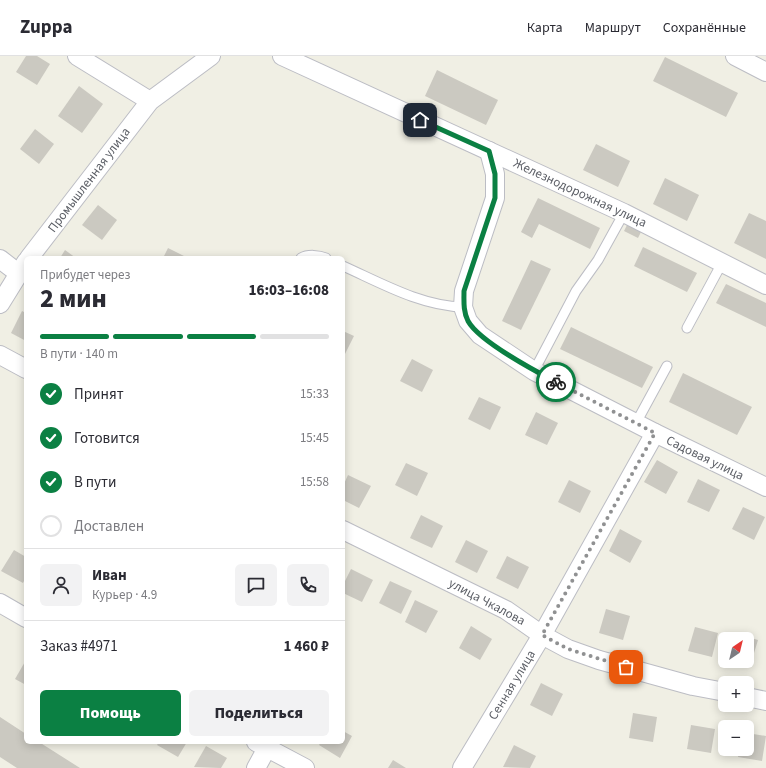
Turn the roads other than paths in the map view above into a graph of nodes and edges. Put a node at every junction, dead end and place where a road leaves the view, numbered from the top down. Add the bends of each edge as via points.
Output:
1 (77, 56) edge
2 (211, 56) edge
3 (282, 56) edge
4 (734, 56) edge
5 (766, 72) edge
6 (150, 101) junction
7 (489, 151) junction
8 (624, 213) junction
9 (31, 256) edge
10 (303, 256) edge
11 (322, 256) edge
12 (0, 259) edge
13 (722, 263) junction
14 (345, 267) edge
15 (22, 268) edge
16 (766, 285) edge
17 (0, 304) edge
18 (463, 306) junction
19 (687, 328) dead end
20 (0, 355) edge
21 (667, 366) dead end
22 (24, 368) edge
23 (534, 371) junction
24 (636, 424) junction
25 (655, 433) junction
26 (766, 487) edge
27 (345, 531) edge
28 (0, 603) edge
29 (24, 617) edge
30 (542, 635) junction
31 (718, 691) edge
32 (754, 698) edge
33 (766, 701) edge
34 (262, 745) edge
35 (256, 768) edge
36 (305, 768) edge
37 (462, 768) edge

1 - 6 street
2 - 6 street
3 - 7 street, Железнодорожная улица
4 - 5 street
6 - 9 street, Промышленная улица
7 - 8 street, Железнодорожная улица
7 - 18 street via 495,174 495,198 464,291
8 - 13 street, Железнодорожная улица
8 - 23 lane via 598,260 576,291
10 - 11 lane
12 - 15 street
13 - 16 street, Железнодорожная улица
13 - 19 lane
14 - 18 lane via 427,302
15 - 17 street
18 - 23 street, Садовая улица via 468,321 480,335
20 - 22 street
21 - 24 lane
23 - 24 street, Садовая улица
24 - 25 street, Садовая улица
25 - 26 street, Садовая улица
25 - 30 street, Сенная улица
27 - 30 street, улица Чкалова via 506,610
28 - 29 street
30 - 31 street, улица Чкалова via 568,649 599,660
30 - 37 street, Сенная улица
32 - 33 street
34 - 35 street
34 - 36 street

